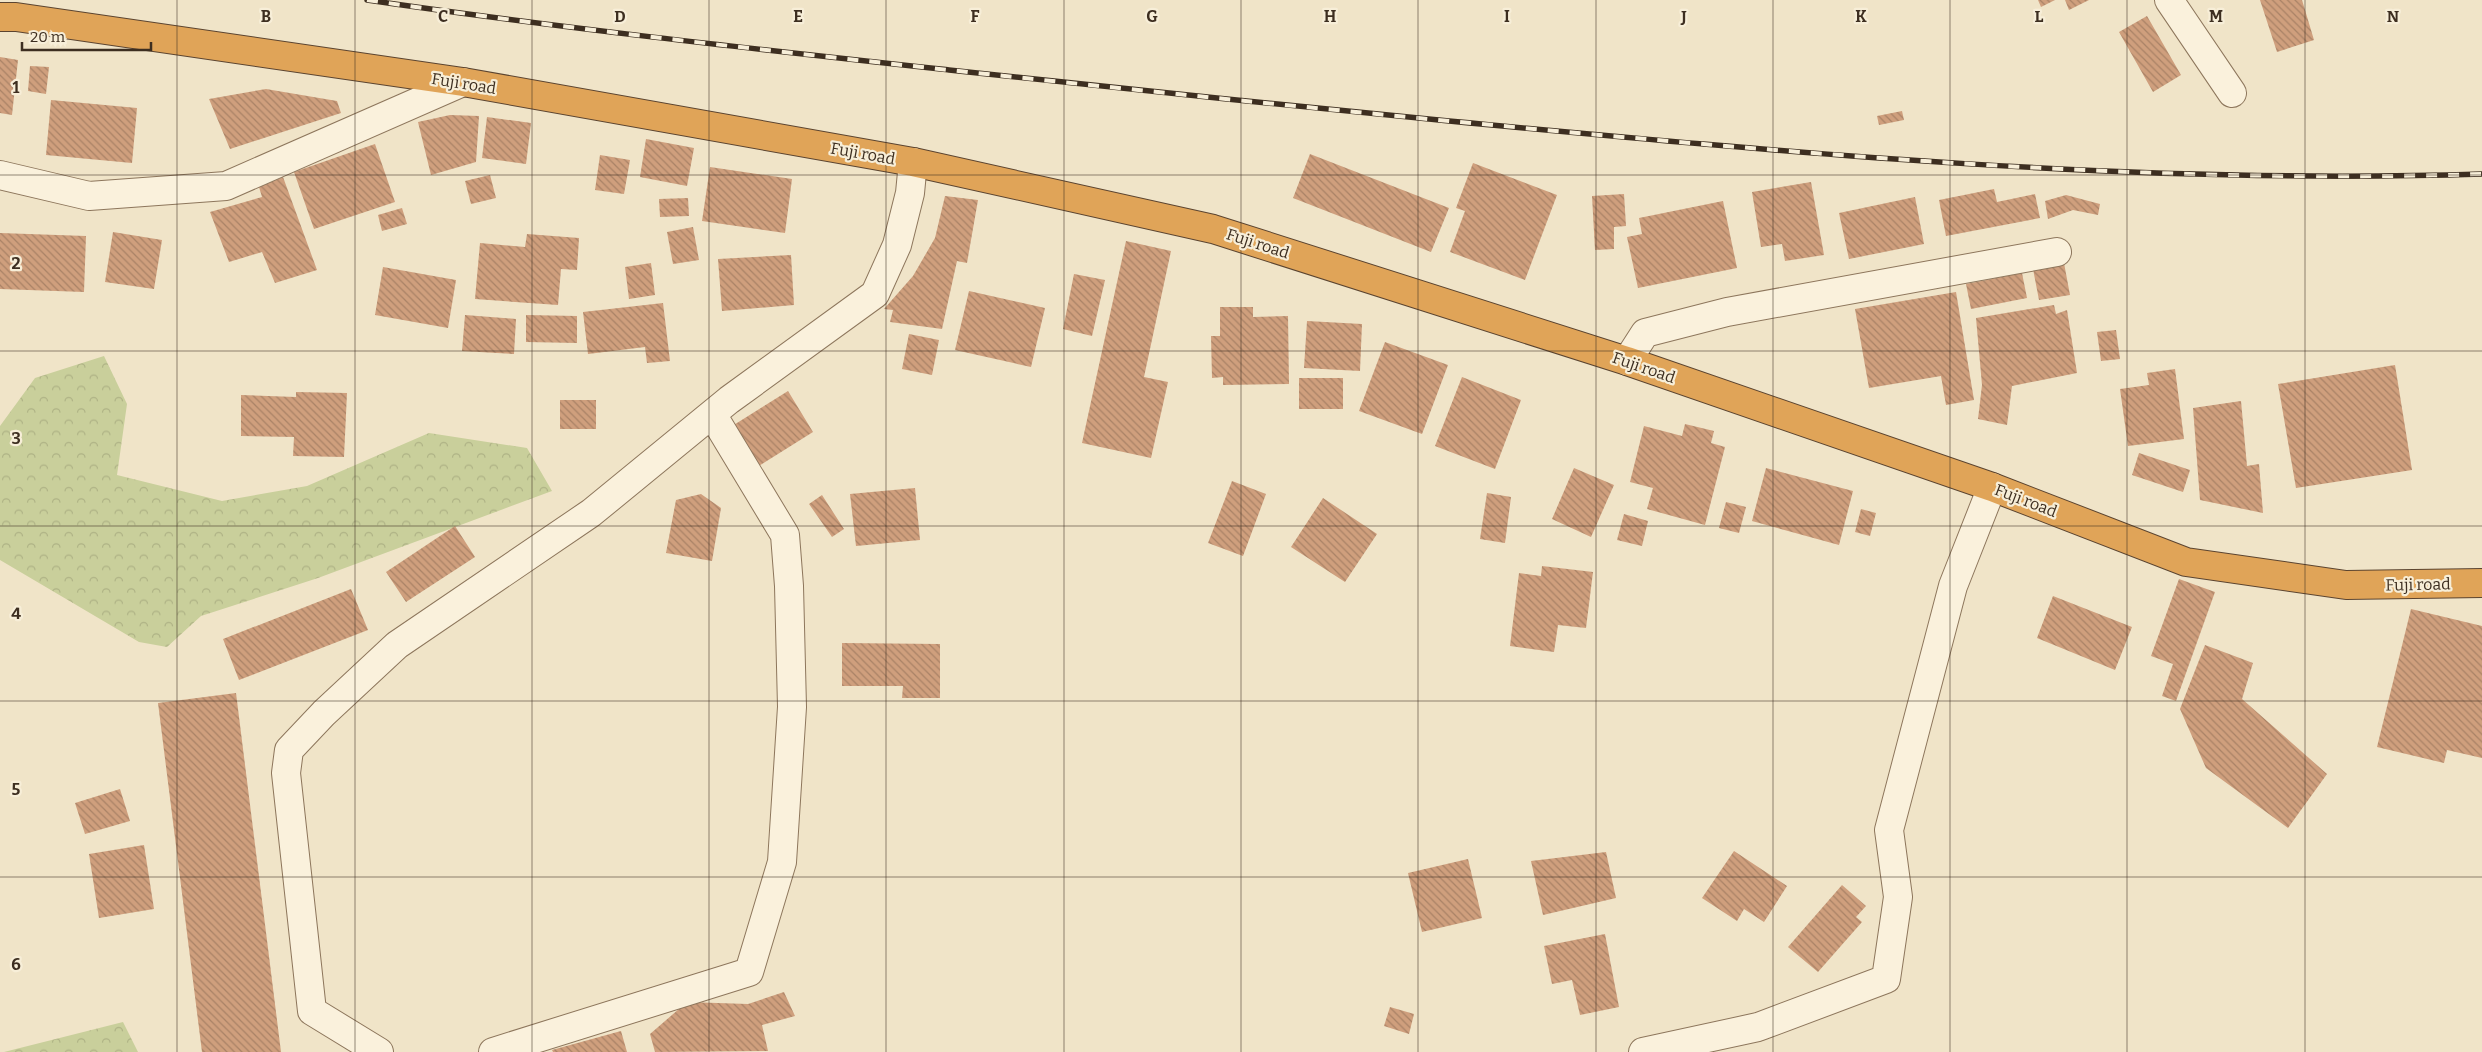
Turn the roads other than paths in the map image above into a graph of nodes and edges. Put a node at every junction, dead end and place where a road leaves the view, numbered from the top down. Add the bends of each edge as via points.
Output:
1 (2169, 0) edge
2 (0, 17) edge
3 (463, 82) junction
4 (2232, 93) dead end
5 (913, 162) junction
6 (0, 175) edge
7 (2057, 252) dead end
8 (1627, 361) junction
9 (712, 414) junction
10 (1992, 487) junction
11 (2482, 583) edge
12 (379, 1052) edge
13 (493, 1052) edge
14 (1643, 1052) edge

1 - 4 street
2 - 3 highway, Fuji road
3 - 5 highway, Fuji road
3 - 6 street via 226,186 89,196
5 - 8 highway, Fuji road via 1213,229
5 - 9 street via 910,193 898,245 874,294
7 - 8 street via 1727,312 1645,333
8 - 10 highway, Fuji road
9 - 12 street via 590,513 397,645 289,750 286,773 312,1011
9 - 13 street via 785,535 789,586 792,707 782,862 748,972
10 - 11 highway, Fuji road via 2186,562 2346,585
10 - 14 street via 1953,586 1889,830 1898,897 1886,979 1758,1026

